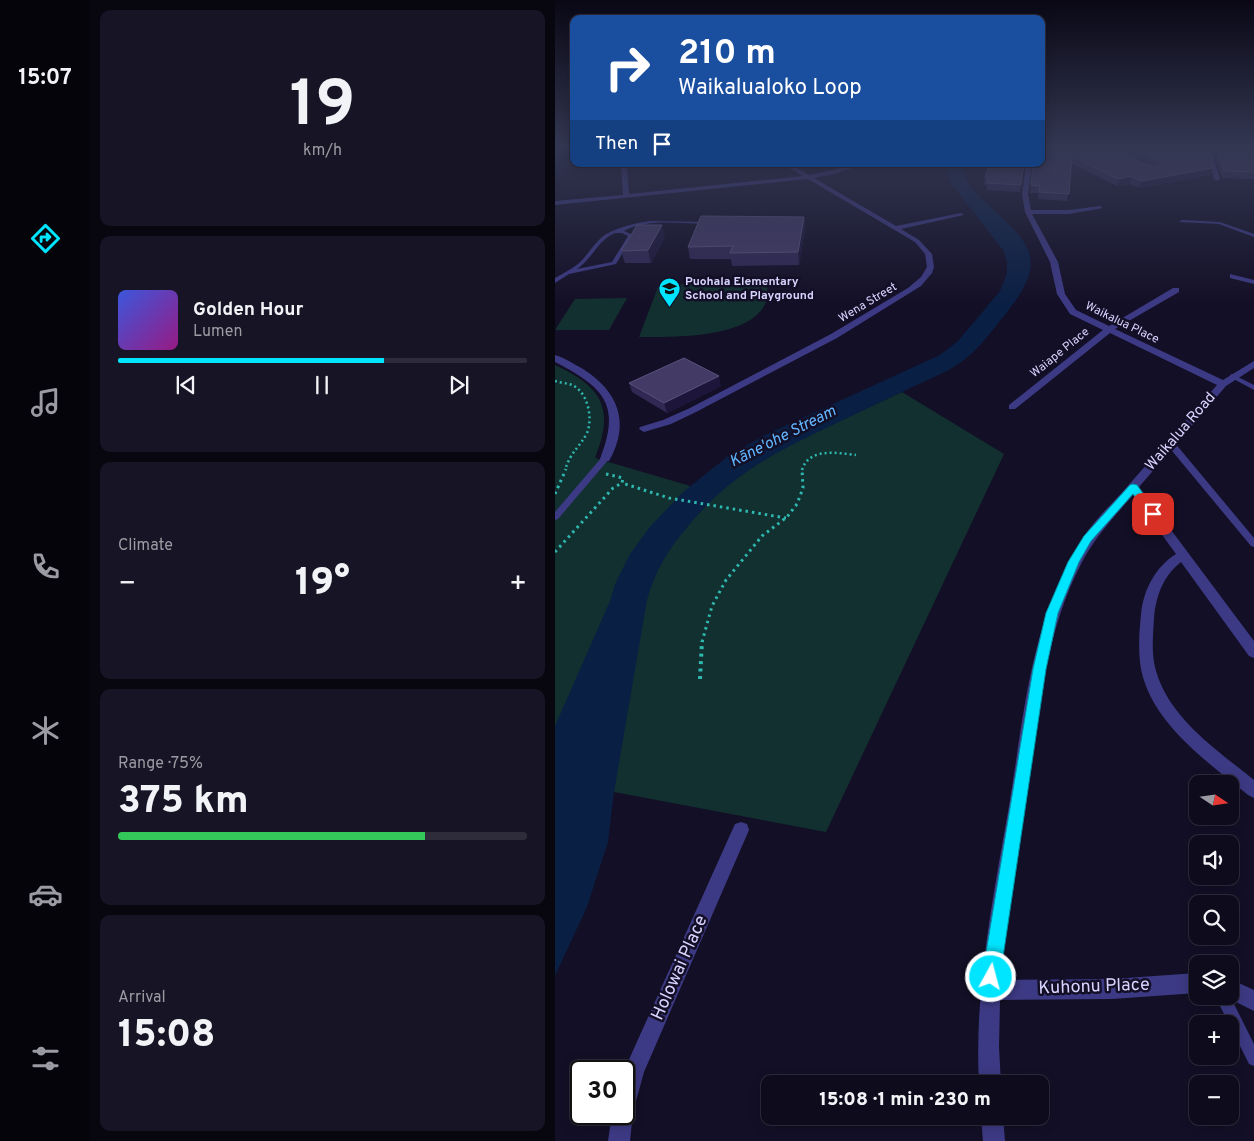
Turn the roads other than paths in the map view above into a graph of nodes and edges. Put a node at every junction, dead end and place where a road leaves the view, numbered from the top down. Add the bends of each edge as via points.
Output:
1 (603, 198) edge
2 (844, 198) edge
3 (1026, 198) edge
4 (555, 203) edge
5 (1100, 208) dead end
6 (1028, 212) junction
7 (961, 215) dead end
8 (1182, 221) dead end
9 (720, 223) edge
10 (895, 228) junction
11 (620, 231) junction
12 (1254, 236) edge
13 (563, 274) junction
14 (1233, 276) dead end
15 (555, 281) edge
16 (1254, 282) edge
17 (1176, 290) dead end
18 (1108, 330) junction
19 (555, 358) edge
20 (1254, 364) edge
21 (1228, 380) junction
22 (1254, 388) edge
23 (1012, 407) dead end
24 (644, 429) dead end
25 (1171, 444) junction
26 (605, 459) joint
27 (1133, 487) junction
28 (555, 517) edge
29 (1254, 544) edge
30 (1183, 555) junction
31 (1254, 652) edge
32 (1254, 790) edge
33 (741, 830) dead end
34 (1189, 984) edge
35 (990, 990) junction
36 (1239, 994) edge
37 (1254, 1001) edge
38 (1227, 1005) edge
39 (1254, 1058) edge
40 (635, 1070) edge
41 (990, 1075) edge
42 (621, 1125) edge
43 (993, 1125) edge
44 (619, 1141) edge
45 (994, 1141) edge

1 - 4 street
2 - 10 street, Wena Street
3 - 6 street, Waikalua Place
5 - 6 street
6 - 18 street, Waikalua Place via 1054,262 1061,294 1073,312
7 - 10 street
8 - 12 lane via 1220,223
9 - 11 lane via 642,224
10 - 24 street, Wena Street via 922,245 931,258 929,272 917,286 781,364 681,416
11 - 13 lane via 603,236 582,263
11 - 13 lane via 631,236 616,261
13 - 15 lane
14 - 16 street
17 - 18 street, Waiape Place
18 - 21 street, Waikalua Place
18 - 23 street, Waiape Place
19 - 26 street via 587,374 608,397 615,423
20 - 21 street, Waikalua Road
21 - 22 lane
21 - 25 street, Waikalua Road
25 - 27 street, Waikalua Road
25 - 29 lane
26 - 28 lane
27 - 30 street
27 - 35 street, Waikalua Road via 1087,539 1052,613 1039,669
30 - 31 street
30 - 32 street via 1161,574 1149,604 1145,651 1151,682 1166,711 1177,724
33 - 40 street, Holowai Place
34 - 35 street, Kuhonu Place via 1112,989
35 - 41 street, Waikalua Road
36 - 37 street
38 - 39 lane
42 - 44 street
43 - 45 street

